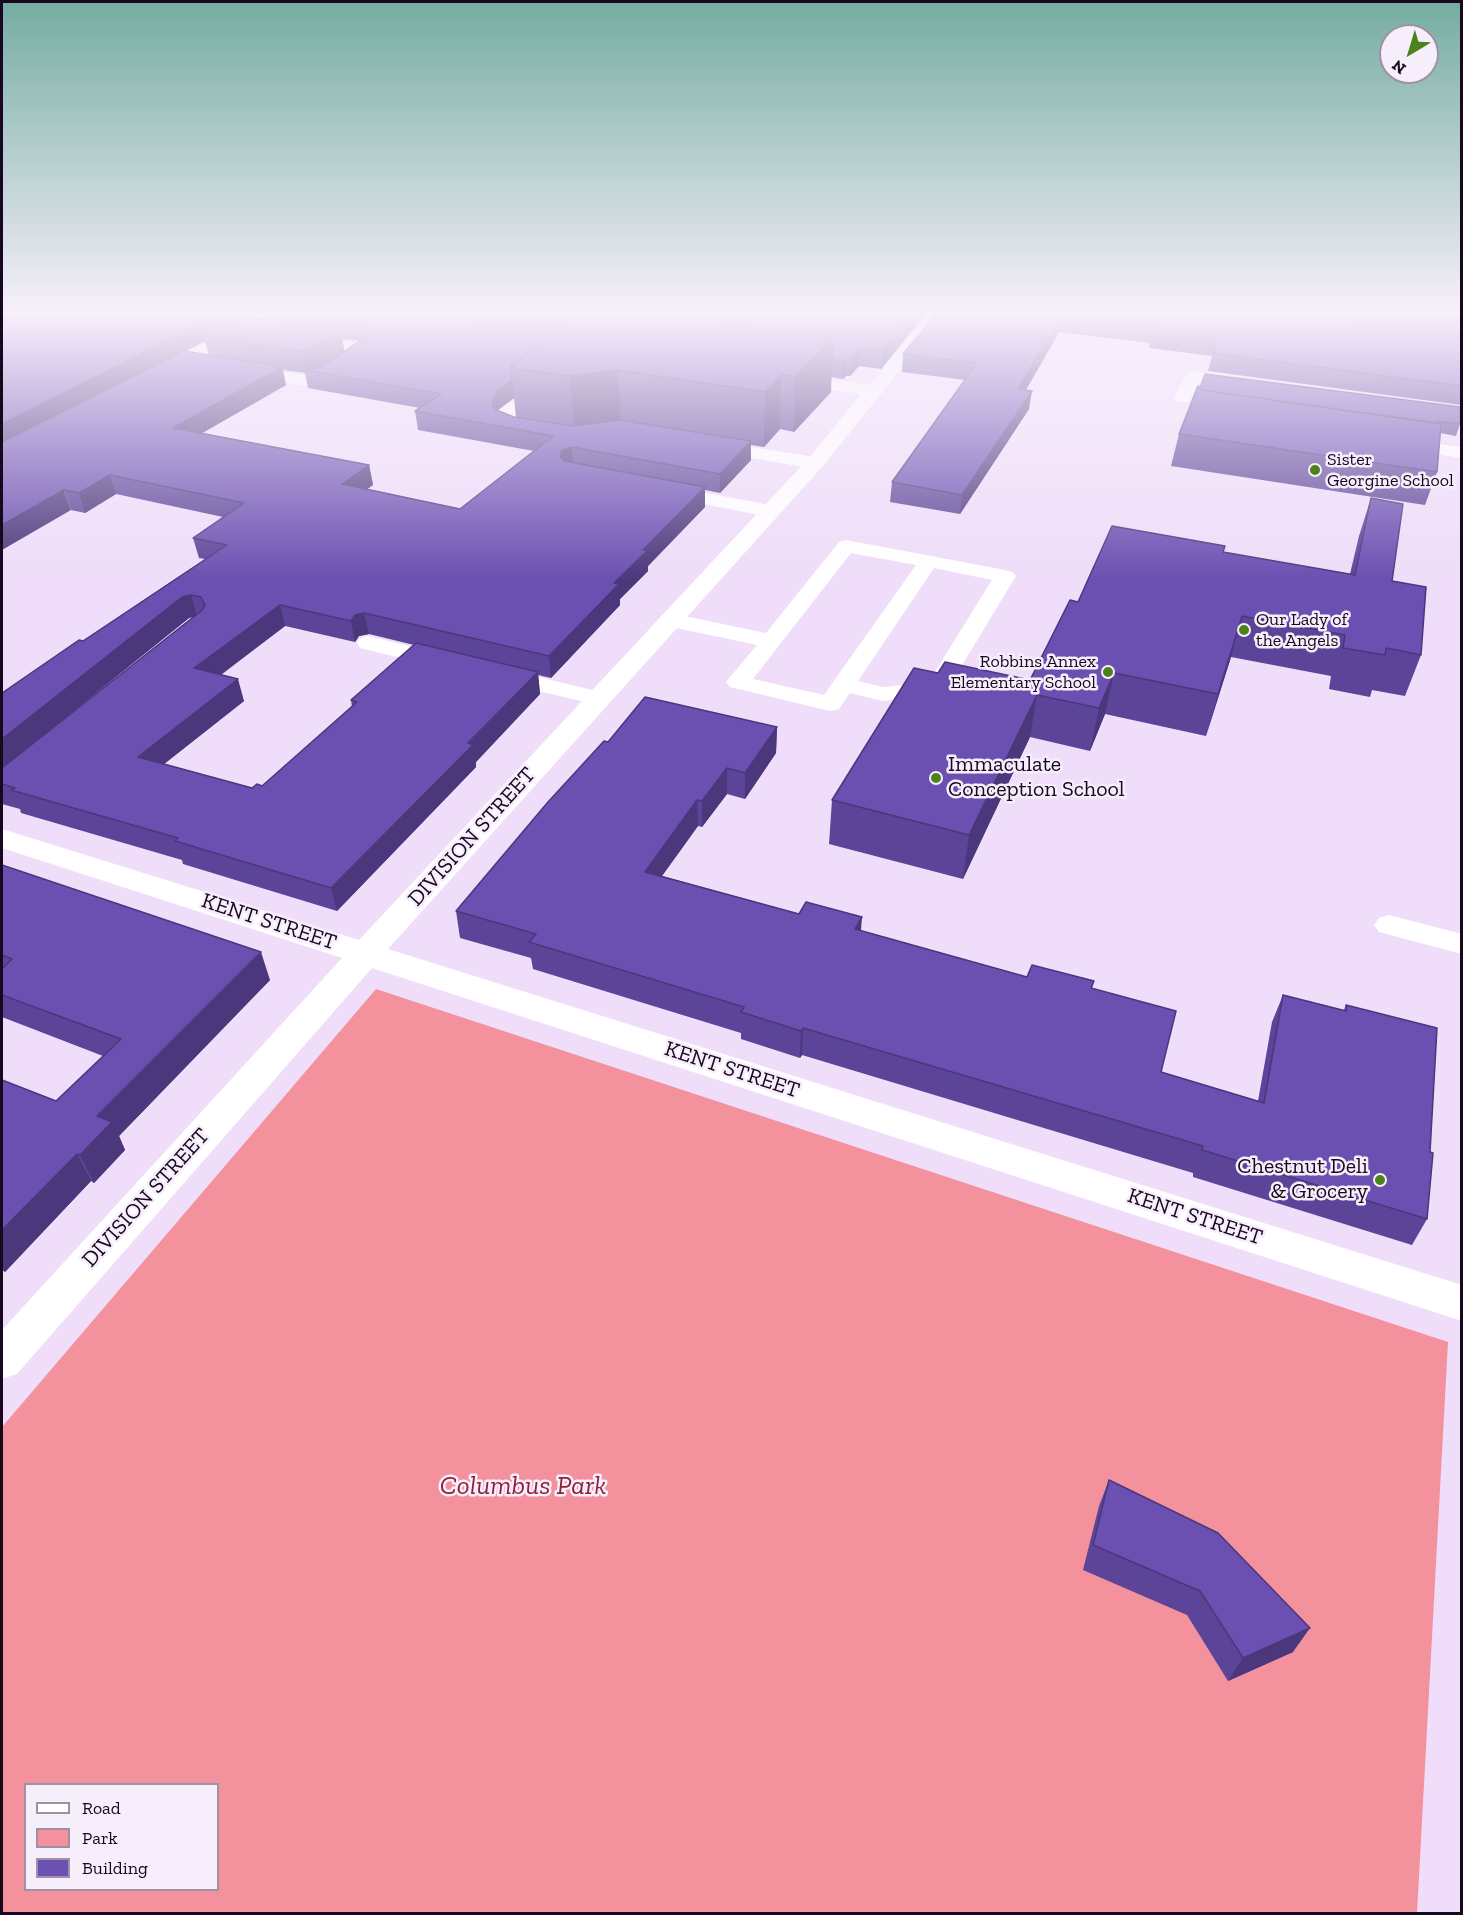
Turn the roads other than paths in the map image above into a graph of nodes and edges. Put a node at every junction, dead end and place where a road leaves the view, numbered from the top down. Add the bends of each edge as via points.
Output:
1 (524, 401) edge
2 (867, 401) edge
3 (556, 436) edge
4 (1379, 441) edge
5 (691, 442) edge
6 (1461, 453) edge
7 (815, 463) junction
8 (644, 487) edge
9 (770, 511) junction
10 (929, 561) junction
11 (670, 620) junction
12 (772, 640) junction
13 (368, 643) dead end
14 (843, 684) junction
15 (597, 698) junction
16 (2, 838) edge
17 (1389, 926) dead end
18 (1461, 944) edge
19 (366, 953) junction
20 (1461, 1302) edge
21 (2, 1360) edge

1 - 3 lane via 507,414 506,422 517,429
2 - 7 street, DIVISION STREET
4 - 6 lane
5 - 7 lane
7 - 9 street, DIVISION STREET
8 - 9 lane
9 - 11 street, DIVISION STREET
10 - 12 lane via 846,546
10 - 14 lane
10 - 14 lane via 1005,576 936,690 882,694
11 - 12 lane
11 - 15 street, DIVISION STREET
12 - 14 lane via 738,682 830,704
13 - 15 lane
15 - 19 street, DIVISION STREET
16 - 19 street, KENT STREET
17 - 18 lane
19 - 20 street, KENT STREET
19 - 21 street, DIVISION STREET

